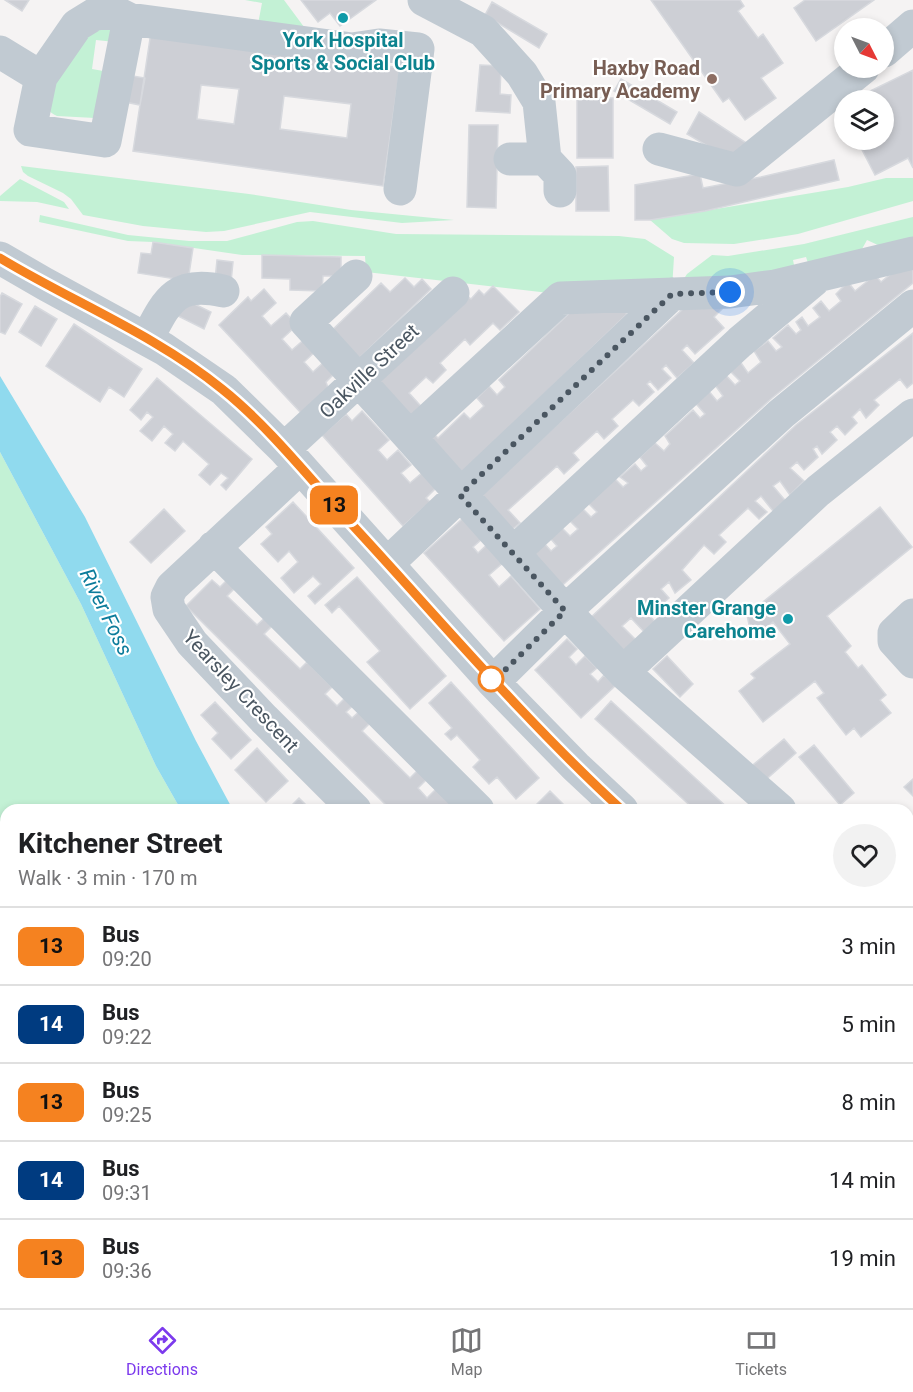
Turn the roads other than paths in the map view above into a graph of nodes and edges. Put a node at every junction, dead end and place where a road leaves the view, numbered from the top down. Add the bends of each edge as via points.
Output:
1 (424, 0) edge
2 (129, 19) junction
3 (913, 26) edge
4 (894, 42) edge
5 (0, 52) edge
6 (37, 74) junction
7 (851, 78) edge
8 (658, 149) dead end
9 (510, 159) dead end
10 (545, 159) junction
11 (400, 189) dead end
12 (560, 191) dead end
13 (913, 253) edge
14 (0, 258) edge
15 (356, 276) dead end
16 (817, 277) junction
17 (223, 291) dead end
18 (453, 293) dead end
19 (672, 294) junction
20 (913, 306) edge
21 (147, 339) junction
22 (358, 381) junction
23 (913, 415) edge
24 (410, 437) junction
25 (292, 458) junction
26 (460, 495) junction
27 (214, 547) junction
28 (513, 553) junction
29 (387, 564) junction
30 (565, 611) junction
31 (913, 615) edge
32 (913, 662) edge
33 (623, 672) junction
34 (493, 682) junction
35 (349, 804) edge
36 (472, 804) edge
37 (616, 804) edge
38 (773, 804) edge

1 - 10 street via 483,31 522,74 539,102
2 - 6 street via 114,12 95,14 78,25
2 - 6 street via 105,141 30,130
2 - 11 street via 352,49 379,45 418,49
3 - 4 street
5 - 6 street
7 - 8 street via 737,170
9 - 10 street
10 - 12 street via 560,175
13 - 16 street
14 - 21 street
15 - 22 street via 306,322
16 - 19 street via 730,292
16 - 28 street via 740,342
17 - 21 street via 205,287 179,292 162,311
18 - 22 street, Oakville Street
19 - 24 street via 561,298
19 - 26 street
20 - 30 street via 781,414
21 - 25 street via 224,390
22 - 24 street
22 - 25 street, Oakville Street
23 - 33 street via 818,491
24 - 26 street
25 - 27 street, Yearsley Crescent
25 - 29 street
26 - 28 street
26 - 29 street
27 - 35 street, Yearsley Crescent via 172,587 167,597 169,609 192,643
27 - 36 street
28 - 30 street
29 - 34 street
30 - 33 street
30 - 34 street
31 - 32 street via 894,633 894,641
33 - 38 street
34 - 37 street

